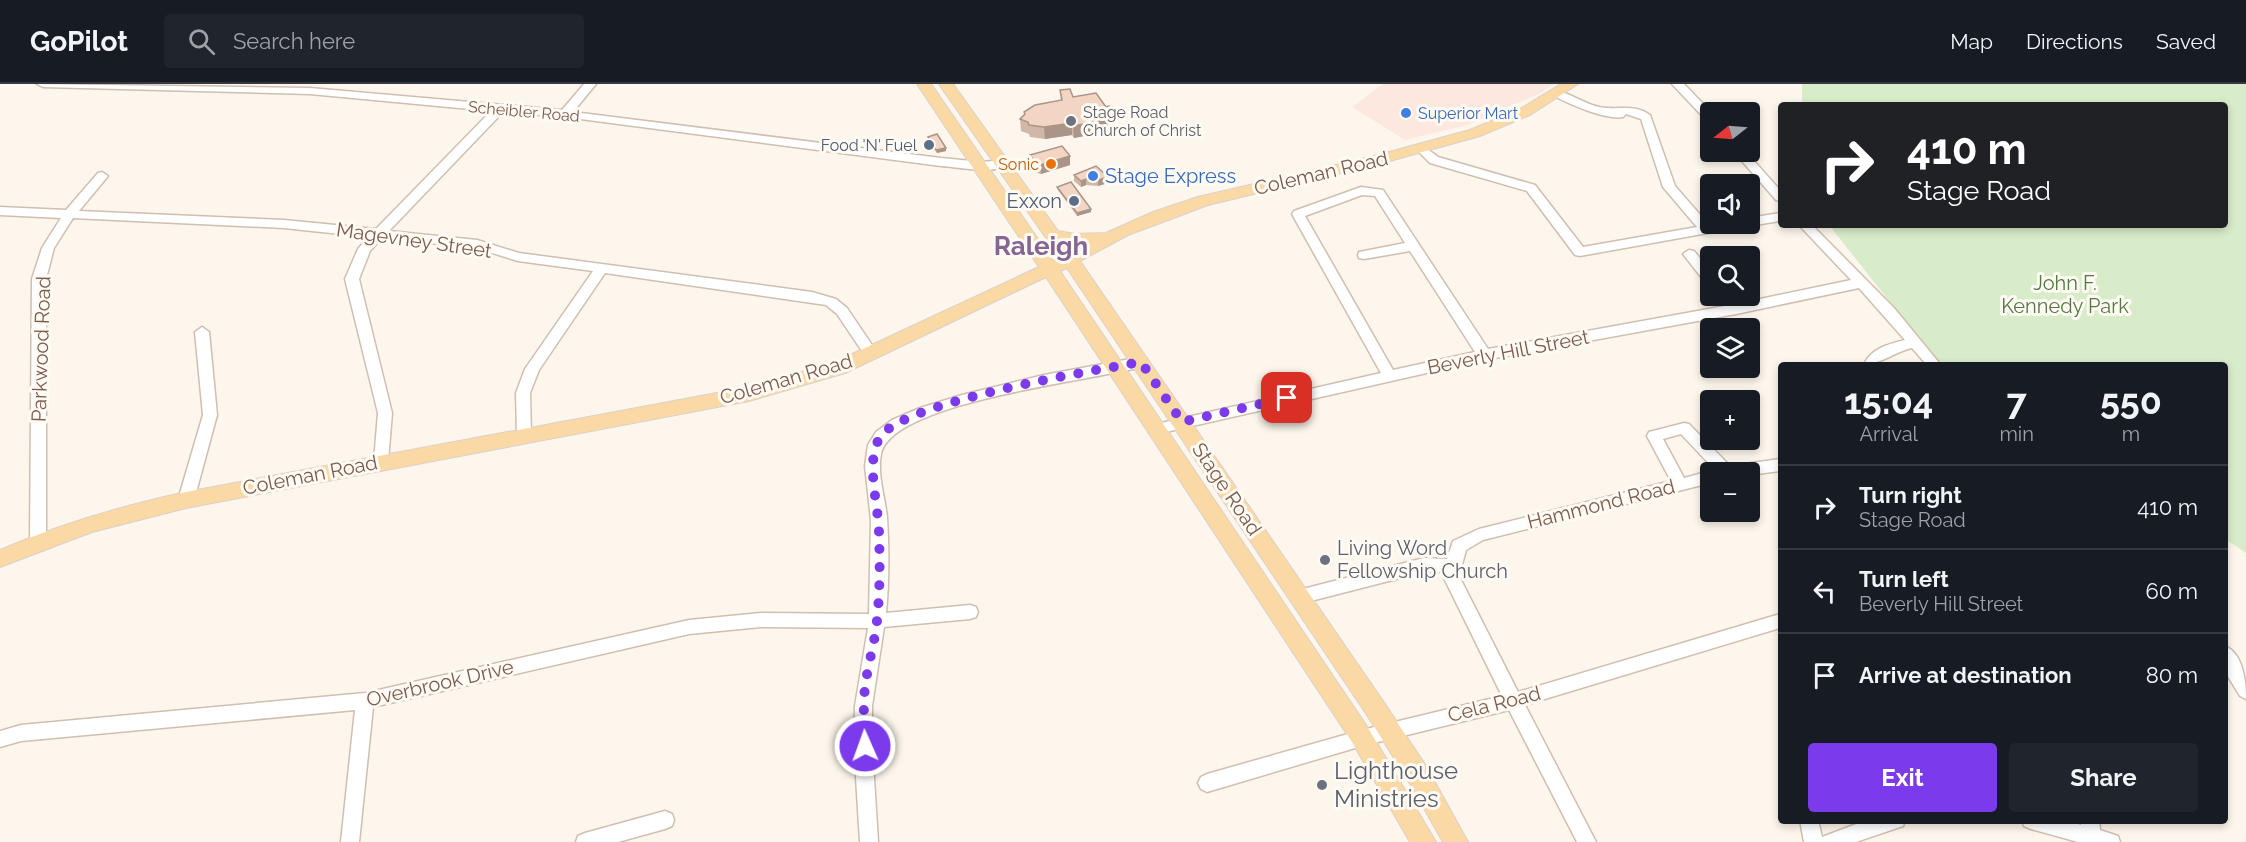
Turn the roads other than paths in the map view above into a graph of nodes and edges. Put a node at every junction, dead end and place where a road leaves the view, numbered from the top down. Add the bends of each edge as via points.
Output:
1 (43, 84) edge
2 (590, 84) edge
3 (924, 84) edge
4 (946, 84) edge
5 (1571, 84) edge
6 (1678, 84) edge
7 (85, 85) edge
8 (1558, 94) junction
9 (1700, 107) edge
10 (499, 108) junction
11 (565, 114) junction
12 (1611, 115) junction
13 (1646, 117) junction
14 (1422, 149) junction
15 (1749, 162) edge
16 (1003, 164) junction
17 (982, 166) junction
18 (102, 176) dead end
19 (1778, 195) edge
20 (0, 211) edge
21 (69, 215) junction
22 (1778, 217) edge
23 (1760, 220) edge
24 (1700, 223) edge
25 (1808, 228) edge
26 (1700, 231) edge
27 (380, 234) junction
28 (1051, 234) junction
29 (1110, 237) junction
30 (1413, 246) junction
31 (1689, 254) dead end
32 (1364, 255) dead end
33 (1069, 260) junction
34 (1700, 267) edge
35 (602, 268) junction
36 (1050, 269) junction
37 (1860, 283) junction
38 (1733, 306) edge
39 (1736, 309) junction
40 (202, 332) dead end
41 (1916, 343) junction
42 (871, 354) junction
43 (1484, 355) junction
44 (1141, 362) junction
45 (1872, 362) edge
46 (1931, 362) edge
47 (1116, 367) junction
48 (1389, 375) junction
49 (1182, 422) junction
50 (1157, 429) junction
51 (524, 435) junction
52 (381, 461) junction
53 (1718, 462) edge
54 (1778, 465) edge
55 (1760, 468) edge
56 (1700, 479) edge
57 (1680, 484) junction
58 (186, 500) junction
59 (38, 541) junction
60 (0, 559) edge
61 (1454, 566) junction
62 (1299, 597) junction
63 (970, 612) dead end
64 (877, 621) junction
65 (1778, 622) edge
66 (2228, 660) edge
67 (2246, 691) edge
68 (1514, 700) junction
69 (365, 701) junction
70 (1389, 731) junction
71 (1362, 738) junction
72 (0, 739) edge
73 (1207, 783) dead end
74 (665, 820) dead end
75 (1810, 824) edge
76 (1884, 824) edge
77 (2049, 824) edge
78 (2090, 833) edge
79 (350, 842) edge
80 (585, 842) edge
81 (869, 842) edge
82 (1424, 842) edge
83 (1456, 842) edge
84 (1587, 842) edge
85 (1813, 842) edge
86 (1829, 842) edge
87 (2111, 842) edge

1 - 7 street, Scheibler Road
2 - 11 street
3 - 17 main road, Stage Road
4 - 16 main road, Stage Road
5 - 8 main road, Coleman Road
6 - 9 street
7 - 10 street, Scheibler Road via 310,91
8 - 12 street
8 - 14 main road, Coleman Road via 1475,133
10 - 11 street, Scheibler Road
10 - 27 street
11 - 17 street, Scheibler Road
12 - 13 street via 1619,120
12 - 13 street via 1613,111 1629,111
13 - 24 street via 1669,187
14 - 26 street via 1434,160 1531,188 1580,252
14 - 29 main road, Coleman Road via 1204,201
15 - 19 street
16 - 17 street, Scheibler Road
16 - 28 main road, Stage Road
17 - 36 main road, Stage Road
18 - 21 street, Parkwood Road
20 - 21 street, Magevney Street
21 - 27 street, Magevney Street via 284,224
21 - 59 street, Parkwood Road via 48,248 39,279
22 - 23 street
25 - 37 street
27 - 35 street, Magevney Street via 477,244 518,257
27 - 52 street via 364,249 352,279 385,413
28 - 29 main road via 1075,239
28 - 33 main road, Stage Road
29 - 33 main road, Coleman Road
30 - 32 street
30 - 43 street
30 - 48 street via 1379,193 1361,191 1298,214
31 - 34 street
33 - 36 main road, Coleman Road
33 - 44 main road, Stage Road
35 - 42 street, Magevney Street via 831,302 842,311
35 - 51 street via 532,369 523,393
36 - 42 main road, Coleman Road
36 - 47 main road, Stage Road
37 - 39 street, Beverly Hill Street
37 - 41 street
38 - 39 street
39 - 43 street, Beverly Hill Street
40 - 58 street via 210,415
41 - 45 street via 1893,347
41 - 46 street
42 - 51 main road, Coleman Road via 839,368 749,394
43 - 48 street, Beverly Hill Street
44 - 47 street
44 - 49 main road, Stage Road
47 - 50 main road, Stage Road
47 - 64 street via 939,406 900,420 880,436 872,462 879,516
48 - 49 street, Beverly Hill Street
49 - 50 street, Beverly Hill Street
49 - 62 main road, Stage Road
50 - 71 main road, Stage Road
51 - 52 main road, Coleman Road
52 - 58 main road, Coleman Road
53 - 57 street via 1684,428 1654,436
54 - 55 street
56 - 57 street, Hammond Road
57 - 61 street, Hammond Road via 1479,535 1460,546
58 - 59 main road, Coleman Road
59 - 60 main road, Coleman Road
61 - 62 street via 1424,565
61 - 68 street via 1451,576 1464,606
62 - 70 main road, Stage Road
63 - 64 street, Overbrook Drive
64 - 69 street, Overbrook Drive via 761,620 689,627
64 - 81 street via 865,688
65 - 68 street, Cela Road
66 - 67 street
68 - 70 street, Cela Road
68 - 84 street
69 - 72 street, Overbrook Drive via 21,733
69 - 79 street
70 - 71 street, Cela Road
70 - 83 main road, Stage Road
71 - 73 street, Cela Road
71 - 82 main road, Stage Road
74 - 80 street
75 - 85 street
76 - 86 street
77 - 78 street
78 - 87 street

